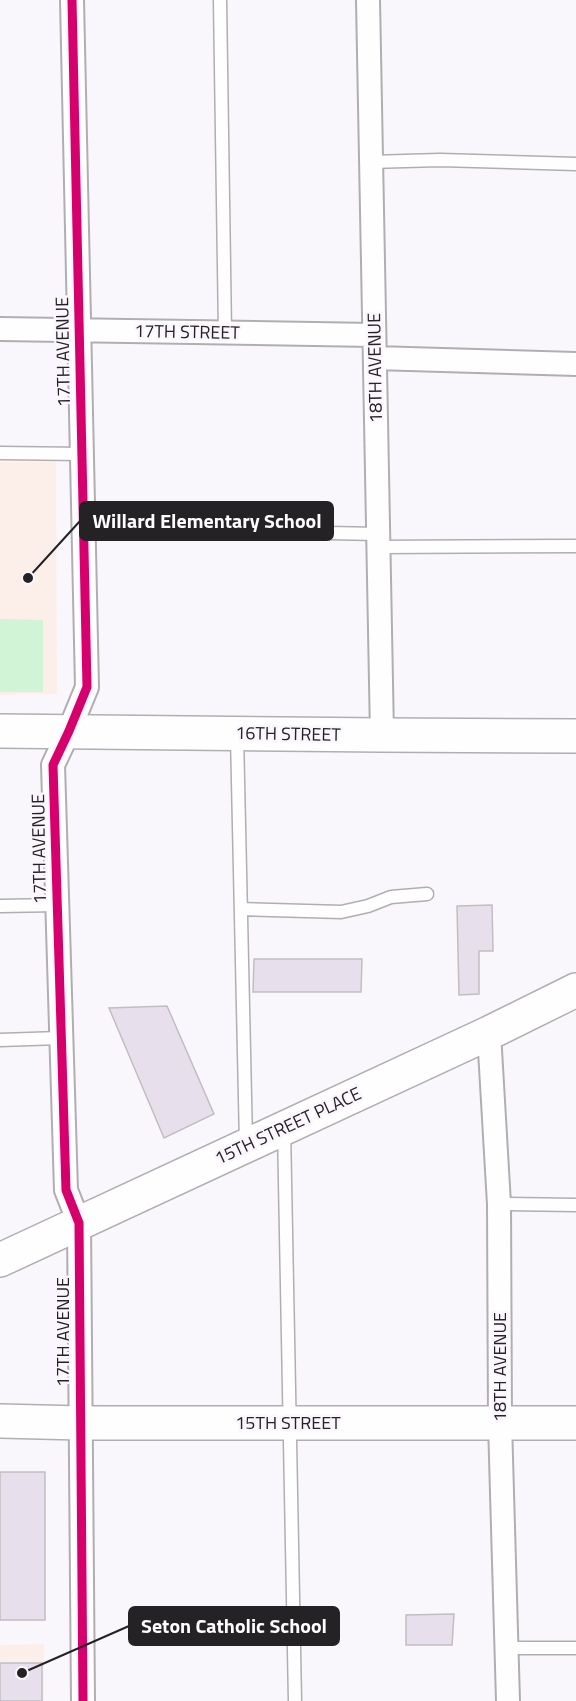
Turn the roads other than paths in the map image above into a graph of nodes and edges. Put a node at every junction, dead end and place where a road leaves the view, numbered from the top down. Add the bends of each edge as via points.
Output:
1 (72, 0) edge
2 (220, 0) edge
3 (368, 0) edge
4 (370, 162) junction
5 (576, 164) edge
6 (0, 329) edge
7 (79, 331) junction
8 (225, 333) junction
9 (374, 335) junction
10 (375, 358) junction
11 (576, 364) edge
12 (0, 453) edge
13 (82, 454) junction
14 (83, 528) junction
15 (378, 540) junction
16 (576, 546) edge
17 (0, 731) edge
18 (69, 731) junction
19 (237, 733) junction
20 (382, 735) junction
21 (576, 736) edge
22 (427, 894) dead end
23 (57, 905) junction
24 (0, 906) edge
25 (241, 909) junction
26 (576, 990) edge
27 (489, 1033) junction
28 (60, 1038) junction
29 (0, 1040) edge
30 (284, 1128) junction
31 (246, 1145) junction
32 (499, 1204) junction
33 (576, 1205) edge
34 (79, 1223) junction
35 (0, 1260) edge
36 (0, 1421) edge
37 (81, 1423) junction
38 (290, 1423) junction
39 (500, 1423) junction
40 (576, 1424) edge
41 (507, 1648) junction
42 (576, 1648) edge
43 (83, 1701) edge
44 (295, 1701) edge
45 (508, 1701) edge

1 - 7 street, 17TH AVENUE
2 - 8 lane
3 - 4 street, 18TH AVENUE
4 - 5 lane
4 - 9 street, 18TH AVENUE
6 - 7 street, 17TH STREET
7 - 8 street, 17TH STREET
7 - 13 street, 17TH AVENUE
8 - 9 street, 17TH STREET
9 - 10 street, 18TH AVENUE
10 - 11 street
10 - 15 street, 18TH AVENUE
12 - 13 lane
13 - 14 street, 17TH AVENUE
14 - 15 lane
14 - 18 street, 17TH AVENUE via 87,687
15 - 16 lane
15 - 20 street, 18TH AVENUE
17 - 18 street, 16TH STREET
18 - 19 street, 16TH STREET
18 - 23 street, 17TH AVENUE via 53,765
19 - 20 street, 16TH STREET
19 - 25 lane
20 - 21 street, 16TH STREET
22 - 25 lane via 391,897 341,912
23 - 24 lane
23 - 28 street, 17TH AVENUE
25 - 31 lane
26 - 27 street, 15TH STREET PLACE
27 - 30 street, 15TH STREET PLACE
27 - 32 street, 18TH AVENUE
28 - 29 lane
28 - 34 street, 17TH AVENUE via 66,1190
30 - 31 street, 15TH STREET PLACE
30 - 38 lane
31 - 34 street, 15TH STREET PLACE
32 - 33 lane
32 - 39 street, 18TH AVENUE
34 - 35 street, 15TH STREET PLACE
34 - 37 street, 17TH AVENUE
36 - 37 street, 15TH STREET
37 - 38 street, 15TH STREET
37 - 43 street, 17TH AVENUE
38 - 39 street, 15TH STREET
38 - 44 lane
39 - 40 street, 15TH STREET
39 - 41 street, 18TH AVENUE
41 - 42 lane
41 - 45 street, 18TH AVENUE

